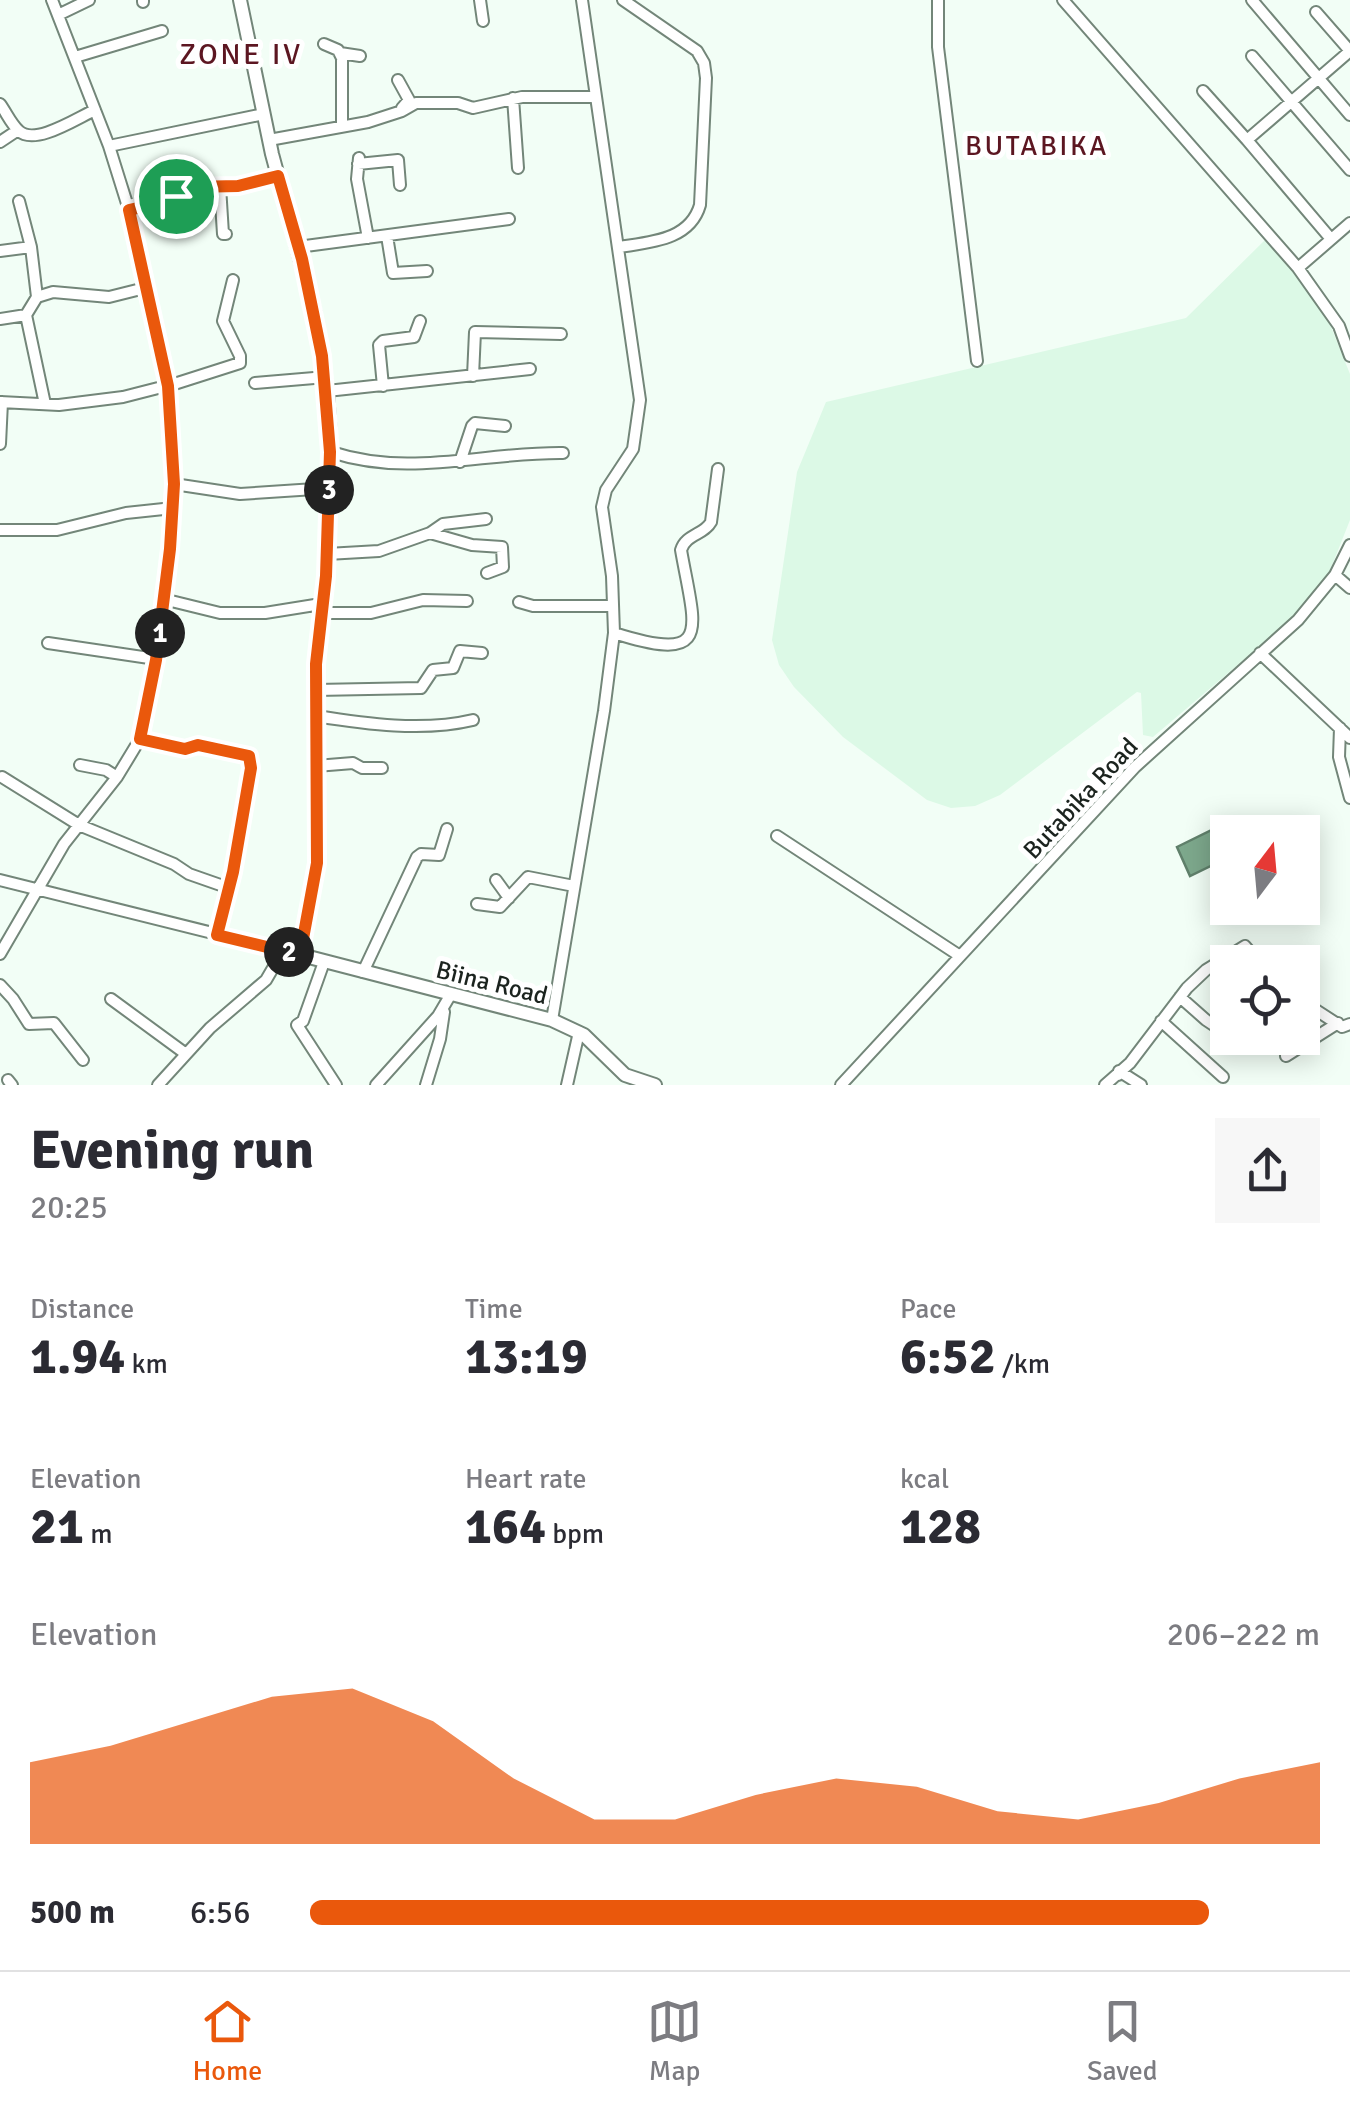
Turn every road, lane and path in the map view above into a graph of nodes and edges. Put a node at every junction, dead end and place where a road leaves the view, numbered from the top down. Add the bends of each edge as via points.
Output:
1 (52, 0) edge
2 (89, 0) edge
3 (240, 0) edge
4 (480, 0) edge
5 (582, 0) edge
6 (623, 0) edge
7 (938, 0) edge
8 (1063, 0) edge
9 (1252, 0) edge
10 (1316, 12) dead end
11 (58, 15) junction
12 (483, 21) dead end
13 (162, 30) dead end
14 (324, 44) dead end
15 (1350, 51) edge
16 (340, 53) junction
17 (75, 56) junction
18 (360, 56) dead end
19 (1252, 56) dead end
20 (1318, 78) junction
21 (398, 80) dead end
22 (1203, 90) dead end
23 (596, 97) junction
24 (513, 98) junction
25 (1291, 102) junction
26 (0, 104) edge
27 (95, 110) junction
28 (398, 113) junction
29 (264, 114) junction
30 (1350, 115) edge
31 (342, 126) junction
32 (18, 130) junction
33 (269, 140) junction
34 (1246, 140) junction
35 (0, 142) edge
36 (109, 146) junction
37 (518, 168) dead end
38 (1350, 170) edge
39 (278, 176) junction
40 (400, 184) dead end
41 (220, 186) junction
42 (19, 201) dead end
43 (129, 210) junction
44 (509, 219) dead end
45 (1350, 223) edge
46 (226, 234) dead end
47 (387, 236) junction
48 (368, 238) junction
49 (1331, 239) junction
50 (298, 246) junction
51 (31, 247) junction
52 (620, 247) junction
53 (0, 252) edge
54 (1298, 268) junction
55 (393, 273) junction
56 (378, 275) dead end
57 (422, 275) dead end
58 (233, 280) dead end
59 (145, 288) junction
60 (37, 296) junction
61 (26, 316) junction
62 (0, 319) edge
63 (420, 321) dead end
64 (561, 334) dead end
65 (1350, 356) edge
66 (977, 361) dead end
67 (530, 369) dead end
68 (473, 376) junction
69 (255, 383) dead end
70 (326, 384) junction
71 (167, 386) junction
72 (383, 386) junction
73 (1, 402) edge
74 (45, 404) junction
75 (505, 426) dead end
76 (0, 444) edge
77 (330, 452) junction
78 (563, 453) dead end
79 (460, 462) junction
80 (718, 469) dead end
81 (174, 484) junction
82 (330, 488) junction
83 (173, 508) junction
84 (486, 519) dead end
85 (0, 530) edge
86 (430, 533) junction
87 (1350, 544) edge
88 (327, 554) junction
89 (488, 573) dead end
90 (1335, 575) junction
91 (1350, 588) edge
92 (164, 599) junction
93 (467, 601) dead end
94 (519, 602) dead end
95 (612, 606) junction
96 (320, 608) junction
97 (614, 633) junction
98 (48, 642) dead end
99 (482, 653) dead end
100 (1260, 654) junction
101 (156, 660) junction
102 (316, 690) junction
103 (316, 716) junction
104 (473, 720) dead end
105 (1340, 728) junction
106 (1350, 738) edge
107 (140, 739) junction
108 (80, 765) dead end
109 (316, 766) junction
110 (382, 768) dead end
111 (2, 777) edge
112 (117, 777) junction
113 (1350, 798) edge
114 (79, 824) junction
115 (447, 828) dead end
116 (777, 836) dead end
117 (0, 880) edge
118 (496, 880) dead end
119 (574, 886) junction
120 (229, 888) junction
121 (36, 890) junction
122 (509, 898) junction
123 (477, 904) dead end
124 (217, 935) junction
125 (283, 951) junction
126 (0, 954) edge
127 (300, 955) junction
128 (960, 956) junction
129 (324, 962) junction
130 (1210, 968) edge
131 (363, 972) junction
132 (0, 985) edge
133 (1180, 996) junction
134 (111, 999) dead end
135 (448, 1000) junction
136 (1320, 1011) edge
137 (552, 1020) junction
138 (1210, 1020) edge
139 (1161, 1021) junction
140 (1344, 1024) edge
141 (579, 1032) junction
142 (186, 1054) junction
143 (1286, 1056) dead end
144 (82, 1060) dead end
145 (1119, 1072) junction
146 (1223, 1078) dead end
147 (158, 1085) edge
148 (336, 1085) edge
149 (376, 1085) edge
150 (426, 1085) edge
151 (566, 1085) edge
152 (655, 1085) edge
153 (842, 1085) edge
154 (1105, 1085) edge
155 (1113, 1085) edge
156 (1141, 1085) edge

1 - 11 street
2 - 11 street
3 - 29 main road
4 - 12 street
5 - 23 street
6 - 52 street via 696,50 706,78 696,218 676,236
7 - 66 street via 941,75
8 - 54 street
9 - 20 street
10 - 15 street
11 - 17 street
13 - 17 street
14 - 16 street
15 - 20 street
16 - 18 street
16 - 31 street
17 - 27 street
19 - 25 street
20 - 25 street
20 - 30 street
21 - 28 street via 409,100
22 - 34 street
23 - 24 street
23 - 52 street
24 - 28 street via 473,108 416,103
24 - 37 street
25 - 34 street
25 - 38 street
26 - 32 street
27 - 32 street via 45,135
27 - 36 street
28 - 31 street
29 - 33 main road
29 - 36 street
31 - 33 street
32 - 35 street
33 - 39 main road
34 - 49 street
36 - 43 street
39 - 41 street
39 - 50 main road
40 - 48 street via 398,160 358,161
41 - 43 street via 192,187
41 - 46 street
42 - 51 street
43 - 59 street
44 - 47 street
45 - 49 street
47 - 48 street
47 - 55 street
48 - 50 street
49 - 54 street
50 - 70 main road
51 - 53 street
51 - 60 street
52 - 95 street via 640,400 633,449 602,508
54 - 65 street via 1339,326
55 - 56 street
55 - 57 street
58 - 71 street via 224,321 240,363
59 - 60 street via 108,297
59 - 71 street
60 - 61 street
61 - 62 street
61 - 74 street
63 - 72 street via 414,337 379,345
64 - 68 street via 474,332
67 - 68 street
68 - 72 street
69 - 70 street
70 - 72 street
70 - 77 main road
71 - 74 street via 107,400
71 - 81 street
73 - 74 street
73 - 76 street
75 - 79 street via 472,426
77 - 79 street via 381,465
77 - 82 main road
78 - 79 street
80 - 97 street via 711,522 681,550 693,625 689,638 668,647
81 - 82 street via 240,494
81 - 83 street
82 - 88 main road
83 - 85 street via 57,530
83 - 92 street
84 - 86 street via 443,524
86 - 88 street via 379,552
86 - 89 street via 502,546 502,567
87 - 90 street, Butabika Road
88 - 96 main road
90 - 91 street
90 - 100 street, Butabika Road
92 - 96 street via 206,611 255,614
92 - 101 street
93 - 96 street via 422,600 372,614
94 - 95 street
95 - 97 street
96 - 102 main road
97 - 119 street
98 - 101 street
99 - 102 street via 460,651 453,668 433,670 421,688
100 - 105 street
100 - 128 street, Butabika Road via 1135,767
101 - 107 street
102 - 103 main road
103 - 104 street via 388,725
103 - 109 main road
105 - 106 street
105 - 113 street via 1339,757
107 - 112 street
107 - 120 street via 185,749 198,740 252,761
108 - 112 street
109 - 110 street
109 - 127 main road via 316,876
111 - 114 street
112 - 114 street
114 - 120 street
114 - 121 street
115 - 131 street via 439,855 417,857
116 - 128 street
117 - 121 street
118 - 122 street
119 - 122 street via 528,877
119 - 137 street
120 - 124 street
121 - 124 street
121 - 126 street
122 - 123 street via 500,908
124 - 125 street
125 - 127 street
125 - 142 street via 266,980
127 - 129 main road, Biina Road
128 - 153 street, Butabika Road
129 - 131 main road, Biina Road
129 - 148 street via 297,1025
130 - 133 street
131 - 135 main road, Biina Road
132 - 144 street via 29,1024 54,1022
133 - 138 street
133 - 139 street
134 - 142 street
135 - 137 main road, Biina Road
135 - 149 street
135 - 150 street
136 - 140 street
137 - 141 main road, Biina Road
139 - 145 street
139 - 146 street
140 - 143 street
141 - 151 street
141 - 152 main road, Biina Road via 619,1072
142 - 147 street
145 - 154 street
145 - 155 street
145 - 156 street

